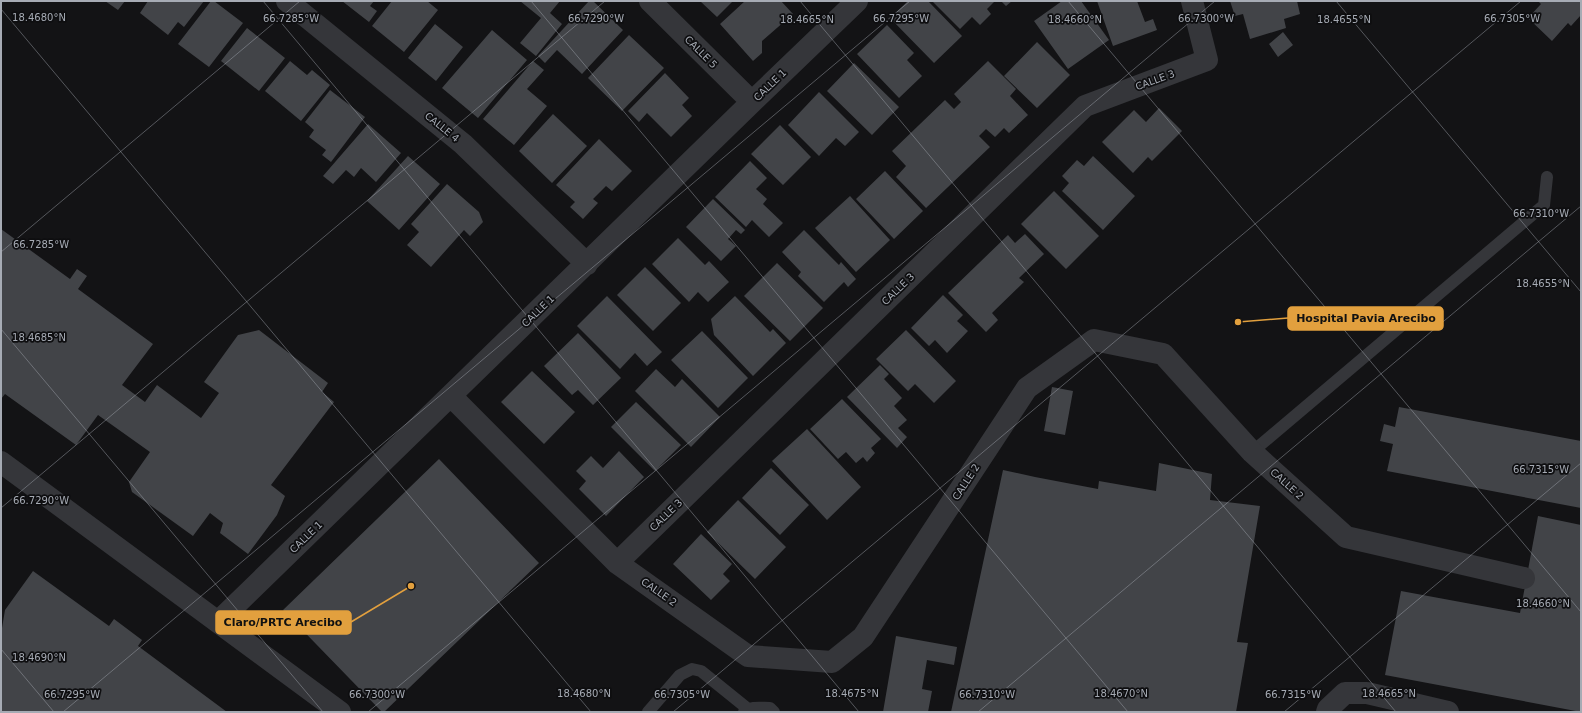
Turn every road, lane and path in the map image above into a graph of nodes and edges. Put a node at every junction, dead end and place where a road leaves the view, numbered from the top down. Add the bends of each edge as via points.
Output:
1 (287, 1) edge
2 (650, 1) edge
3 (858, 1) edge
4 (1192, 1) edge
5 (752, 102) junction
6 (1547, 177) dead end
7 (587, 264) junction
8 (451, 396) junction
9 (1252, 452) junction
10 (1, 462) edge
11 (617, 563) junction
12 (1524, 578) dead end
13 (218, 622) junction
14 (746, 710) edge
15 (340, 712) edge
16 (648, 712) edge
17 (774, 712) edge
18 (1327, 712) edge
19 (1448, 712) edge

1 - 7 street, CALLE 4 via 463,144
2 - 5 street, CALLE 5
3 - 5 street, CALLE 1
4 - 11 street, CALLE 3 via 1208,60 1085,106
5 - 7 street, CALLE 1
6 - 9 lane via 1544,205
7 - 8 street, CALLE 1
8 - 11 street, CALLE 2
8 - 13 street, CALLE 1
9 - 11 street, CALLE 2 via 1163,354 1094,340 1027,388 864,637 832,662 748,656
9 - 12 street, CALLE 2 via 1346,537
10 - 13 street
13 - 15 street
14 - 16 lane via 701,671 692,669 680,675
14 - 17 lane via 770,708
18 - 19 street via 1345,693 1367,693

